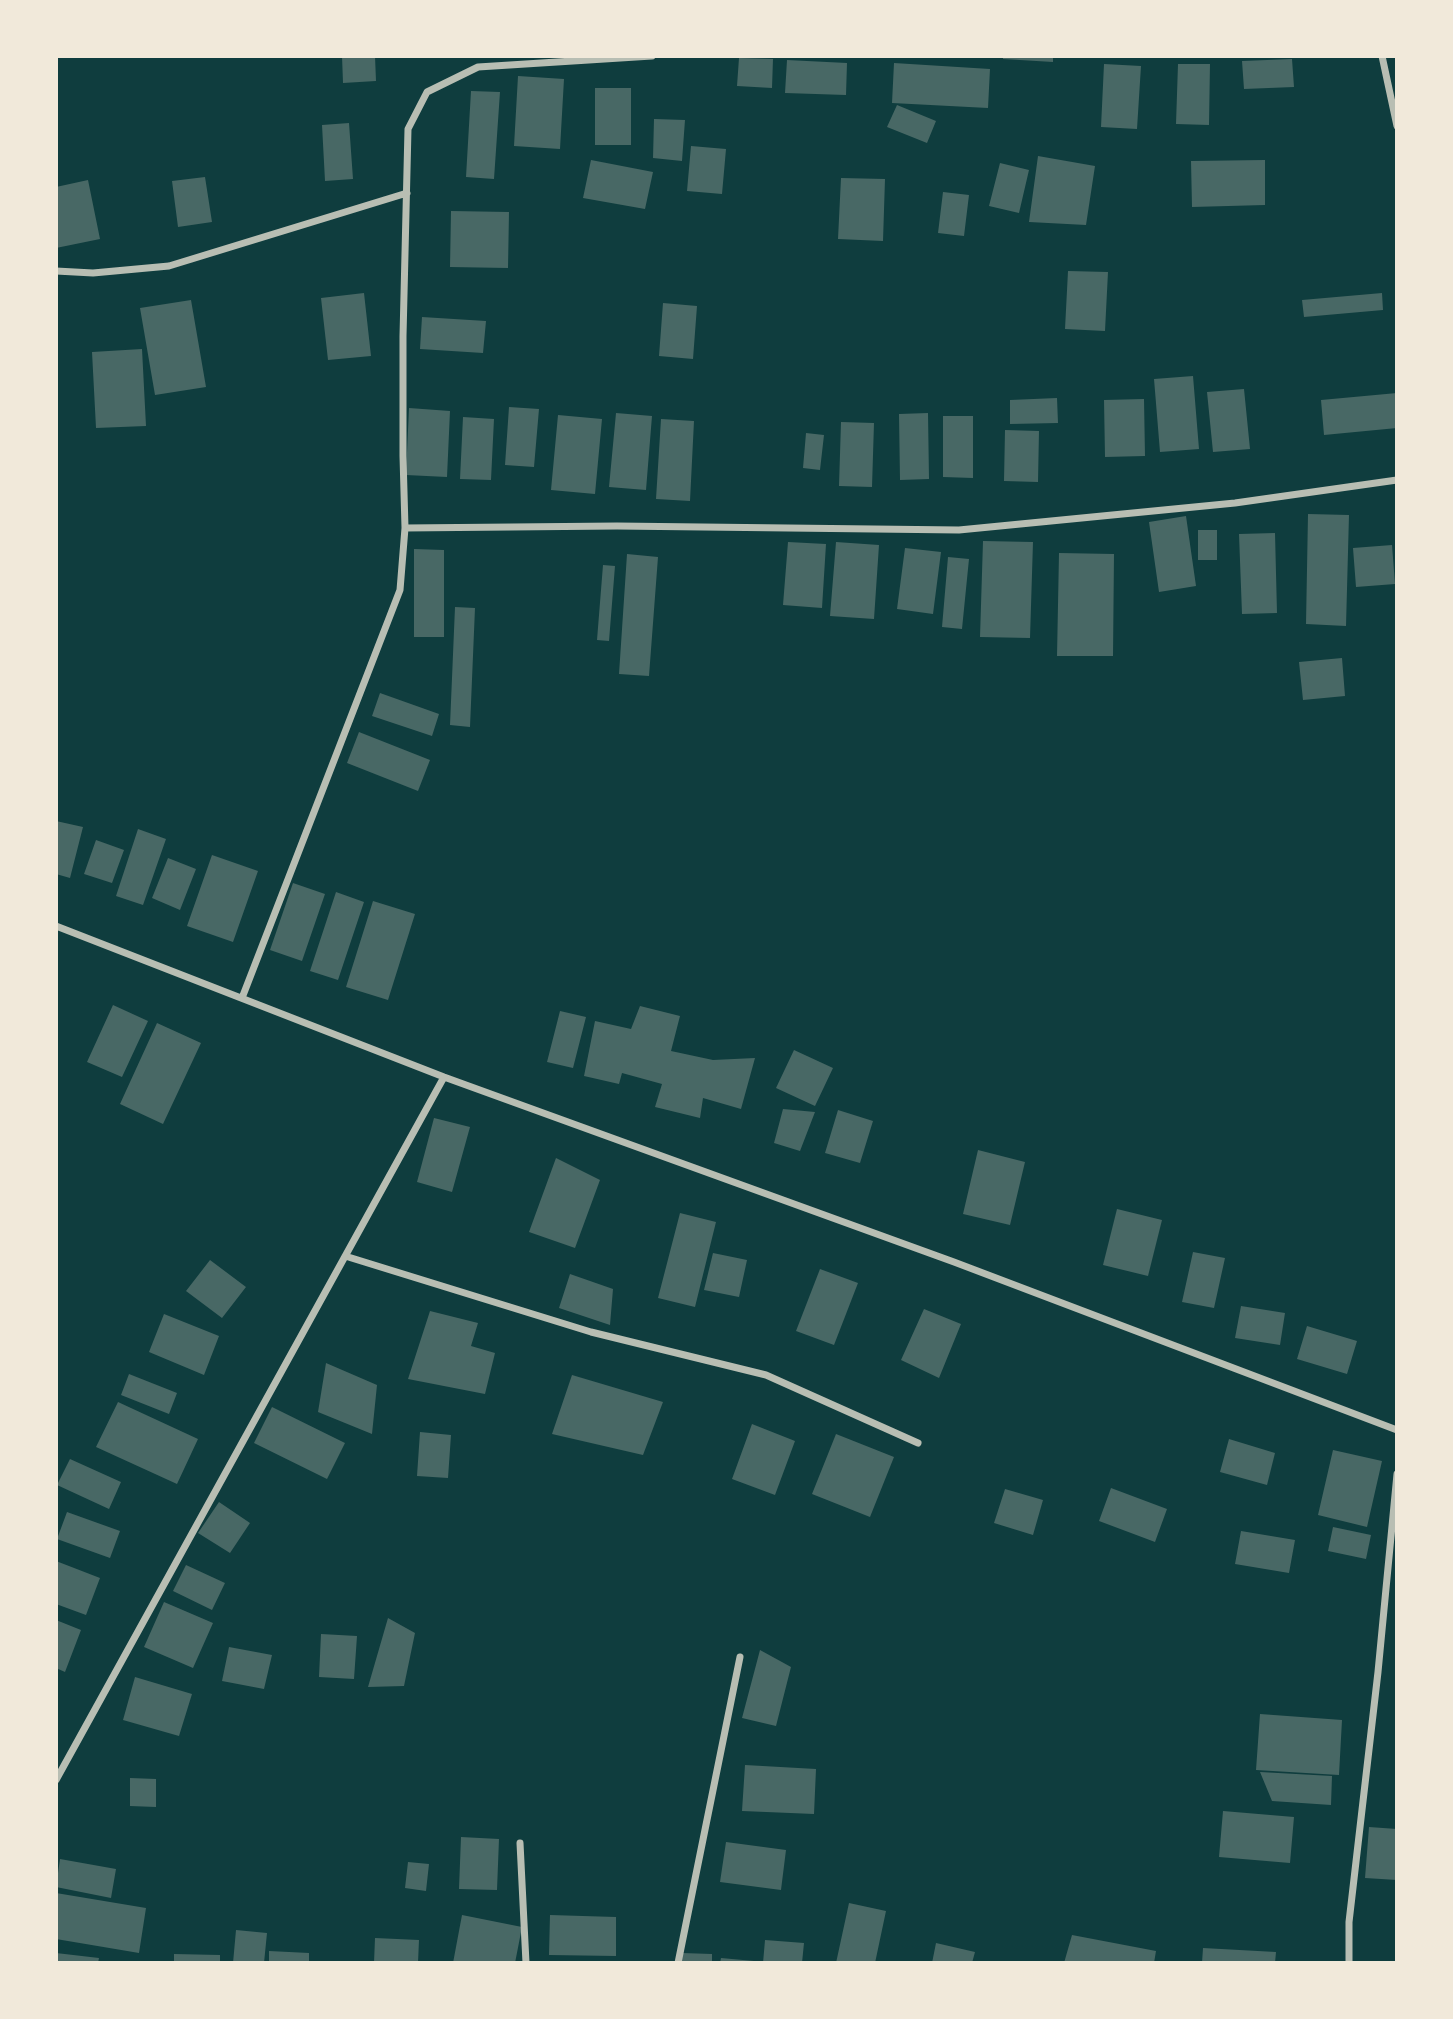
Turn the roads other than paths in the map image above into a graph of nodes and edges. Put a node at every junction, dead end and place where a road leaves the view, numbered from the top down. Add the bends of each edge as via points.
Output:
1 (652, 56) edge
2 (1382, 56) edge
3 (1397, 126) edge
4 (407, 193) junction
5 (56, 271) edge
6 (1397, 480) edge
7 (405, 528) junction
8 (56, 926) edge
9 (242, 998) junction
10 (444, 1077) junction
11 (345, 1256) junction
12 (1397, 1430) edge
13 (918, 1443) dead end
14 (1397, 1474) edge
15 (740, 1657) dead end
16 (56, 1780) edge
17 (520, 1843) dead end
18 (526, 1963) edge
19 (678, 1963) edge
20 (1349, 1963) edge

1 - 4 street via 478,67 427,92 408,130
2 - 3 street
4 - 5 street via 169,266 93,273
4 - 7 street
6 - 7 street via 1235,503 959,530
7 - 9 street via 400,590
8 - 9 street
9 - 10 street
10 - 11 street
10 - 12 street via 954,1262
11 - 13 street via 592,1332 766,1376
11 - 16 street
14 - 20 street via 1349,1922
15 - 19 street
17 - 18 street

